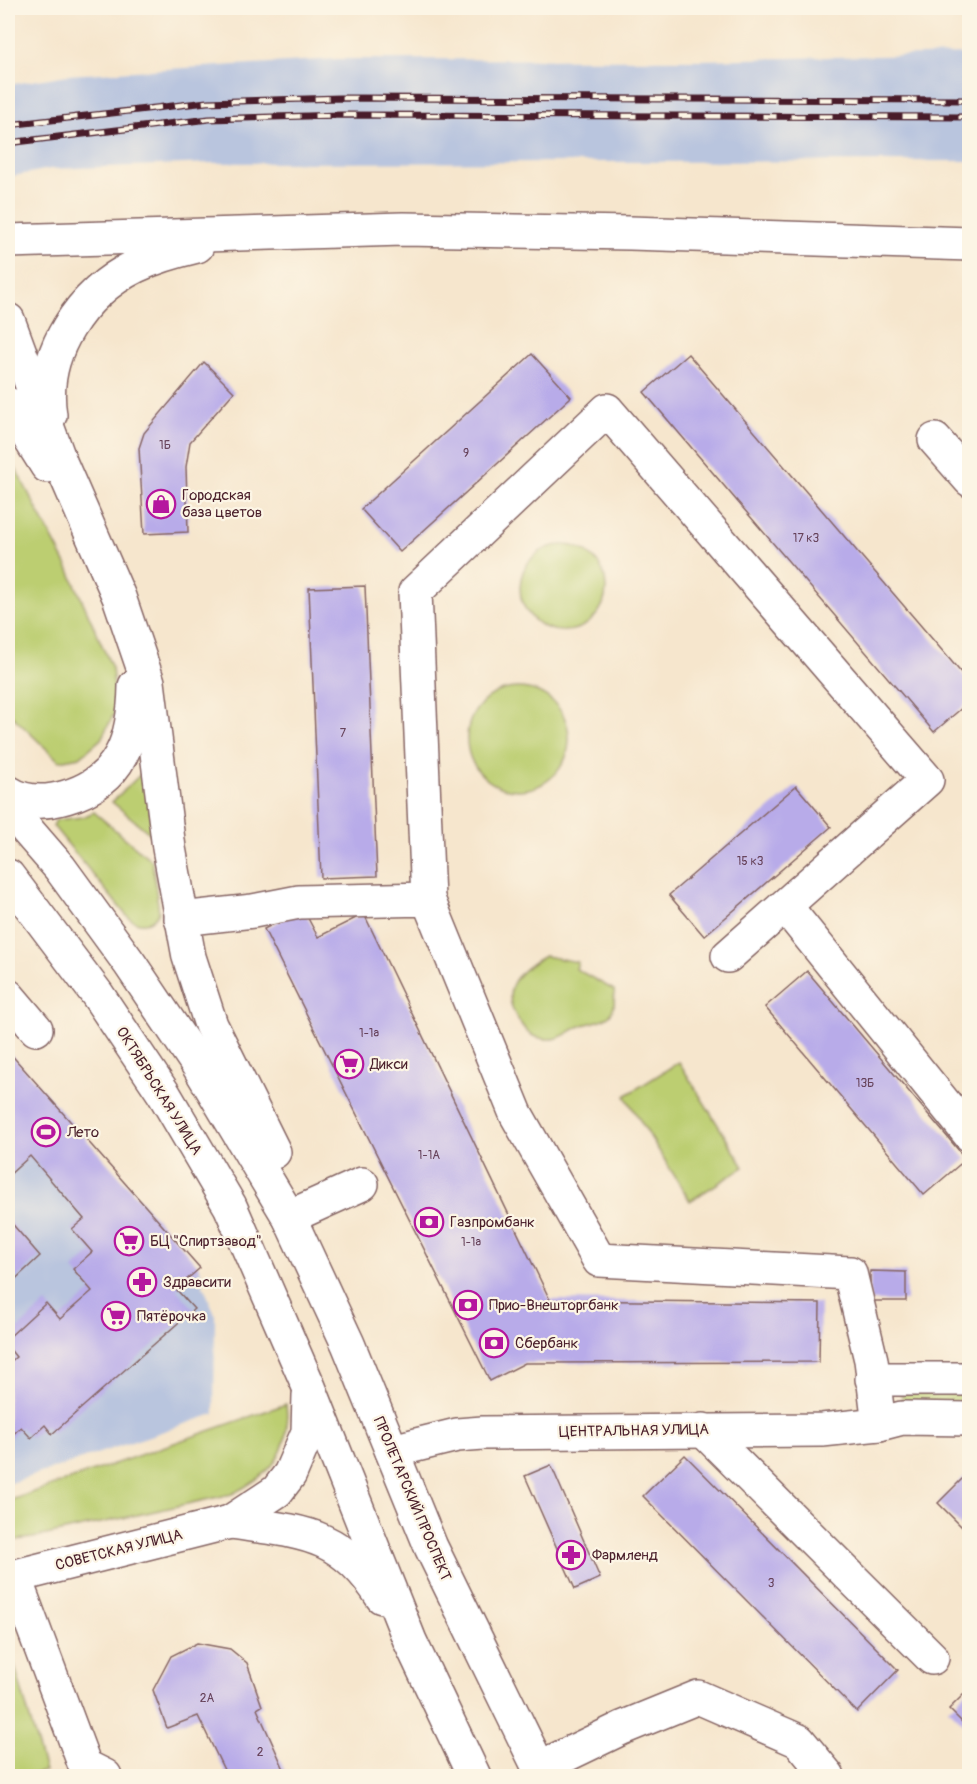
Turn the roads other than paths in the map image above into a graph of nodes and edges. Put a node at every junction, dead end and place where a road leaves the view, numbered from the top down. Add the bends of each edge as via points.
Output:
1 (257, 232) junction
2 (8, 241) edge
3 (969, 244) edge
4 (8, 320) edge
5 (8, 387) edge
6 (8, 404) edge
7 (935, 440) dead end
8 (54, 465) junction
9 (969, 480) edge
10 (8, 792) edge
11 (8, 808) edge
12 (8, 876) edge
13 (428, 899) junction
14 (786, 907) junction
15 (181, 919) junction
16 (728, 956) dead end
17 (8, 996) edge
18 (36, 1029) dead end
19 (969, 1135) edge
20 (362, 1184) dead end
21 (289, 1217) junction
22 (969, 1378) edge
23 (872, 1379) junction
24 (309, 1387) junction
25 (969, 1419) edge
26 (879, 1424) junction
27 (703, 1430) junction
28 (392, 1451) junction
29 (230, 1522) junction
30 (11, 1577) edge
31 (410, 1641) junction
32 (932, 1658) dead end
33 (541, 1772) edge
34 (105, 1776) edge
35 (474, 1776) edge
36 (828, 1776) edge

1 - 2 main road
1 - 3 main road via 403,229
1 - 8 main road via 167,253 135,266 106,285 76,315 48,378
4 - 8 main road
5 - 8 main road
6 - 8 main road
7 - 9 main road
8 - 10 main road via 135,684 134,720 126,747 105,778 84,792 52,801 30,800
8 - 15 main road via 119,597 148,681 168,848
11 - 21 main road via 60,868 136,973 198,1065
12 - 24 main road, ОКТЯБРЬСКАЯ УЛИЦА via 97,994 164,1094 230,1206
13 - 14 main road via 415,592 606,410 927,780
13 - 15 main road via 299,902
13 - 23 main road via 516,1113 599,1260 850,1273
14 - 16 main road
14 - 19 main road
15 - 21 main road via 211,1025 275,1155
17 - 18 main road
20 - 21 main road
21 - 28 main road, ПРОЛЕТАРСКИЙ ПРОСПЕКТ
22 - 23 main road
23 - 26 main road
24 - 29 main road via 308,1432 290,1474 277,1491
24 - 31 main road
25 - 26 main road, ЦЕНТРАЛЬНАЯ УЛИЦА via 902,1418
26 - 27 main road, ЦЕНТРАЛЬНАЯ УЛИЦА via 822,1430
27 - 28 main road, ЦЕНТРАЛЬНАЯ УЛИЦА via 457,1435
27 - 32 main road
28 - 33 main road, ПРОЛЕТАРСКИЙ ПРОСПЕКТ via 431,1547
29 - 30 main road, СОВЕТСКАЯ УЛИЦА
29 - 31 main road via 306,1533 326,1540 373,1583
30 - 34 main road via 85,1766
31 - 35 main road
33 - 36 main road via 622,1728 698,1697 799,1741

